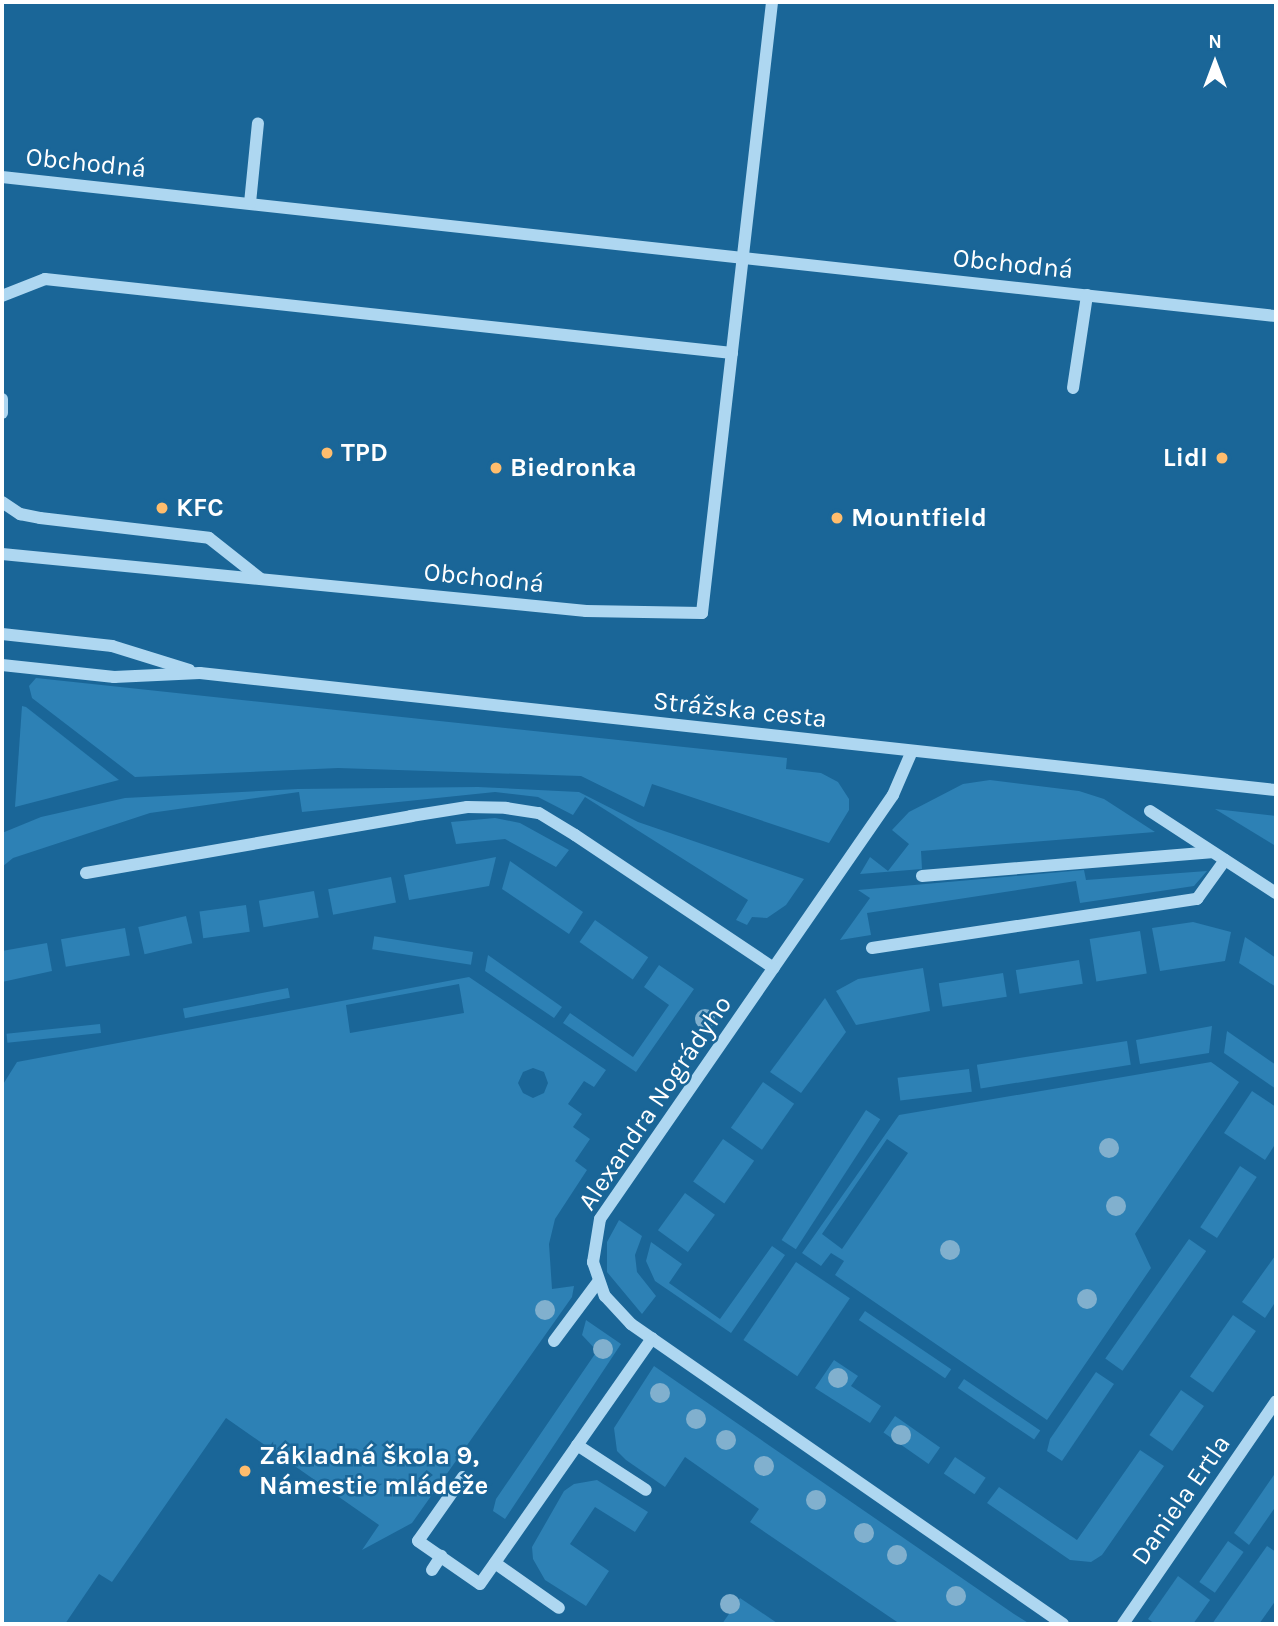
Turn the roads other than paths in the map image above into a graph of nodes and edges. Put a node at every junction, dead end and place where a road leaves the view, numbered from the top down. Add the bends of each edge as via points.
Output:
1 (772, 2) edge
2 (258, 124) dead end
3 (2, 177) edge
4 (250, 203) junction
5 (744, 257) junction
6 (1087, 295) junction
7 (2, 296) edge
8 (1276, 316) edge
9 (733, 353) junction
10 (1073, 388) dead end
11 (2, 399) edge
12 (2, 413) edge
13 (2, 502) edge
14 (2, 554) edge
15 (261, 579) junction
16 (2, 634) edge
17 (2, 665) edge
18 (200, 673) junction
19 (912, 751) junction
20 (1276, 790) edge
21 (1150, 811) dead end
22 (1211, 852) junction
23 (1225, 860) junction
24 (86, 873) dead end
25 (922, 876) dead end
26 (1276, 893) edge
27 (872, 948) dead end
28 (774, 968) junction
29 (598, 1282) junction
30 (652, 1338) junction
31 (555, 1341) dead end
32 (1276, 1401) edge
33 (577, 1445) junction
34 (463, 1477) dead end
35 (646, 1490) dead end
36 (441, 1556) junction
37 (495, 1563) junction
38 (432, 1570) dead end
39 (559, 1608) dead end
40 (1063, 1624) edge
41 (1123, 1624) edge

1 - 5 street, Obchodná
2 - 4 street
3 - 4 street, Obchodná
4 - 5 street, Obchodná
5 - 6 street, Obchodná
5 - 9 street, Obchodná
6 - 8 street, Obchodná
6 - 10 street
7 - 9 street via 45,279
9 - 15 street, Obchodná via 702,613 586,611
11 - 12 street
13 - 15 street via 20,514 40,518 209,538
14 - 15 street, Obchodná
16 - 18 street, Strážska cesta via 112,646
17 - 18 street, Strážska cesta via 114,677
18 - 19 street, Strážska cesta
19 - 20 street, Strážska cesta
19 - 28 street, Alexandra Nográdyho via 893,795
21 - 22 street
22 - 23 street
22 - 25 street
23 - 26 street
23 - 27 street via 1197,899
24 - 28 street via 422,814 506,808 539,813
28 - 29 street, Alexandra Nográdyho via 600,1219 593,1248
29 - 30 street, Alexandra Nográdyho via 615,1311
29 - 31 street
30 - 33 street
30 - 40 street, Alexandra Nográdyho
32 - 41 street, Daniela Ertla
33 - 35 street
33 - 37 street
34 - 36 street via 418,1541
36 - 37 street via 480,1584
36 - 38 street
37 - 39 street

